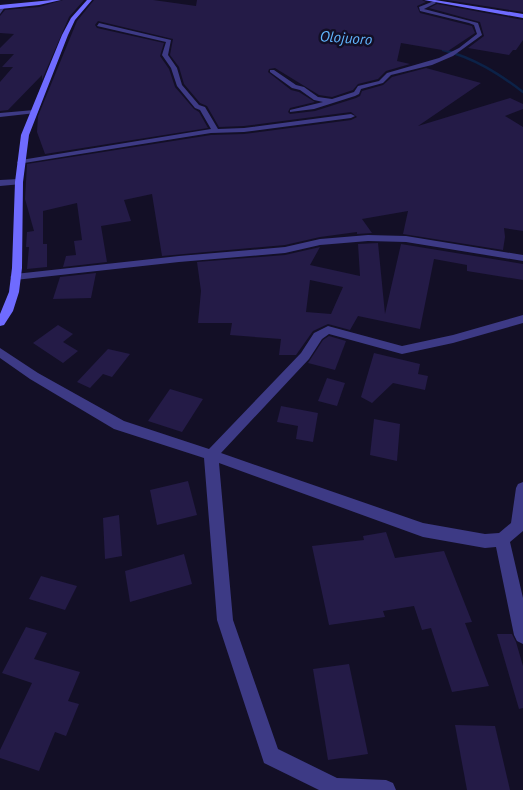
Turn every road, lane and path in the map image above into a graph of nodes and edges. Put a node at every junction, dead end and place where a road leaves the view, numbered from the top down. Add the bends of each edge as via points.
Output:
1 (59, 0) edge
2 (90, 0) edge
3 (426, 0) edge
4 (434, 2) junction
5 (1, 9) edge
6 (523, 16) edge
7 (99, 25) dead end
8 (272, 71) dead end
9 (333, 101) junction
10 (292, 111) dead end
11 (34, 112) junction
12 (0, 115) edge
13 (351, 116) dead end
14 (216, 131) junction
15 (21, 162) junction
16 (19, 182) junction
17 (0, 183) edge
18 (523, 258) edge
19 (15, 277) junction
20 (523, 319) edge
21 (0, 322) edge
22 (0, 352) edge
23 (211, 455) junction
24 (523, 488) edge
25 (502, 540) junction
26 (523, 635) edge
27 (386, 790) edge

1 - 5 main road
2 - 11 main road via 64,35
3 - 4 main road
4 - 6 main road
4 - 9 street via 422,10 476,24 480,34 469,46 448,58 389,74 381,82 360,87 358,93
7 - 14 street via 169,41 165,55 174,68 179,85 197,107 203,108
8 - 9 street via 316,99
9 - 10 street
11 - 12 street
11 - 15 main road via 25,135
13 - 14 street
14 - 15 street
15 - 16 main road
16 - 17 street
16 - 19 main road
18 - 19 street via 406,238 368,238 320,242 285,250
19 - 21 main road via 8,311
20 - 23 street via 402,350 328,330 321,333 305,356
22 - 23 street via 34,376 119,425
23 - 25 street via 423,530 485,541
23 - 27 street via 225,620 271,756 336,788
24 - 25 street via 518,526
25 - 26 street

